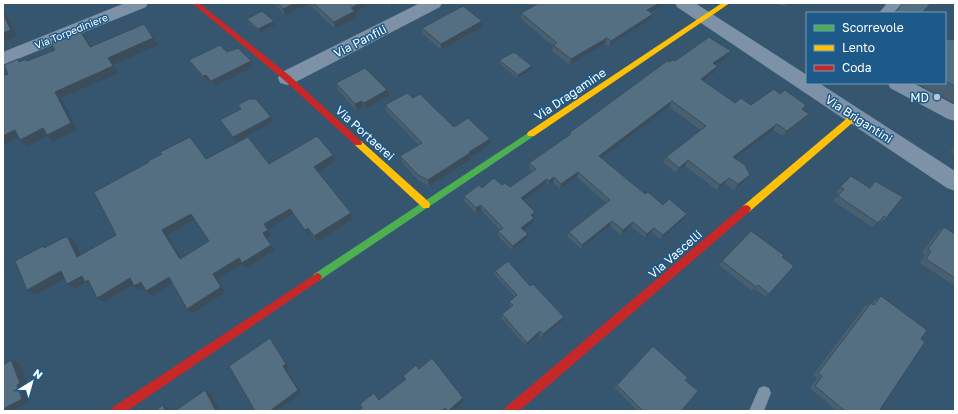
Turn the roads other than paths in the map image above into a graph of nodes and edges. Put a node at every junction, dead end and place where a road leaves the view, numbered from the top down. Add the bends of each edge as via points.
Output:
1 (140, 3) edge
2 (195, 3) edge
3 (434, 3) edge
4 (683, 3) edge
5 (727, 3) edge
6 (898, 3) edge
7 (888, 12) edge
8 (706, 18) junction
9 (3, 59) edge
10 (287, 78) junction
11 (806, 82) edge
12 (809, 84) edge
13 (899, 84) edge
14 (955, 114) edge
15 (854, 116) junction
16 (955, 182) edge
17 (426, 205) junction
18 (764, 393) dead end
19 (116, 411) edge
20 (510, 411) edge
21 (756, 411) edge

1 - 9 street, Via Torpediniere
2 - 10 street, Via Portaerei
3 - 10 street, Via Panfili
4 - 8 street, Via Brigantini
5 - 8 street, Via Dragamine
6 - 7 street
8 - 11 street, Via Brigantini
8 - 17 street, Via Dragamine
10 - 17 street, Via Portaerei
12 - 15 street, Via Brigantini
13 - 14 street
15 - 16 street, Via Brigantini
15 - 20 street, Via Vascelli
17 - 19 street, Via Dragamine
18 - 21 lane

